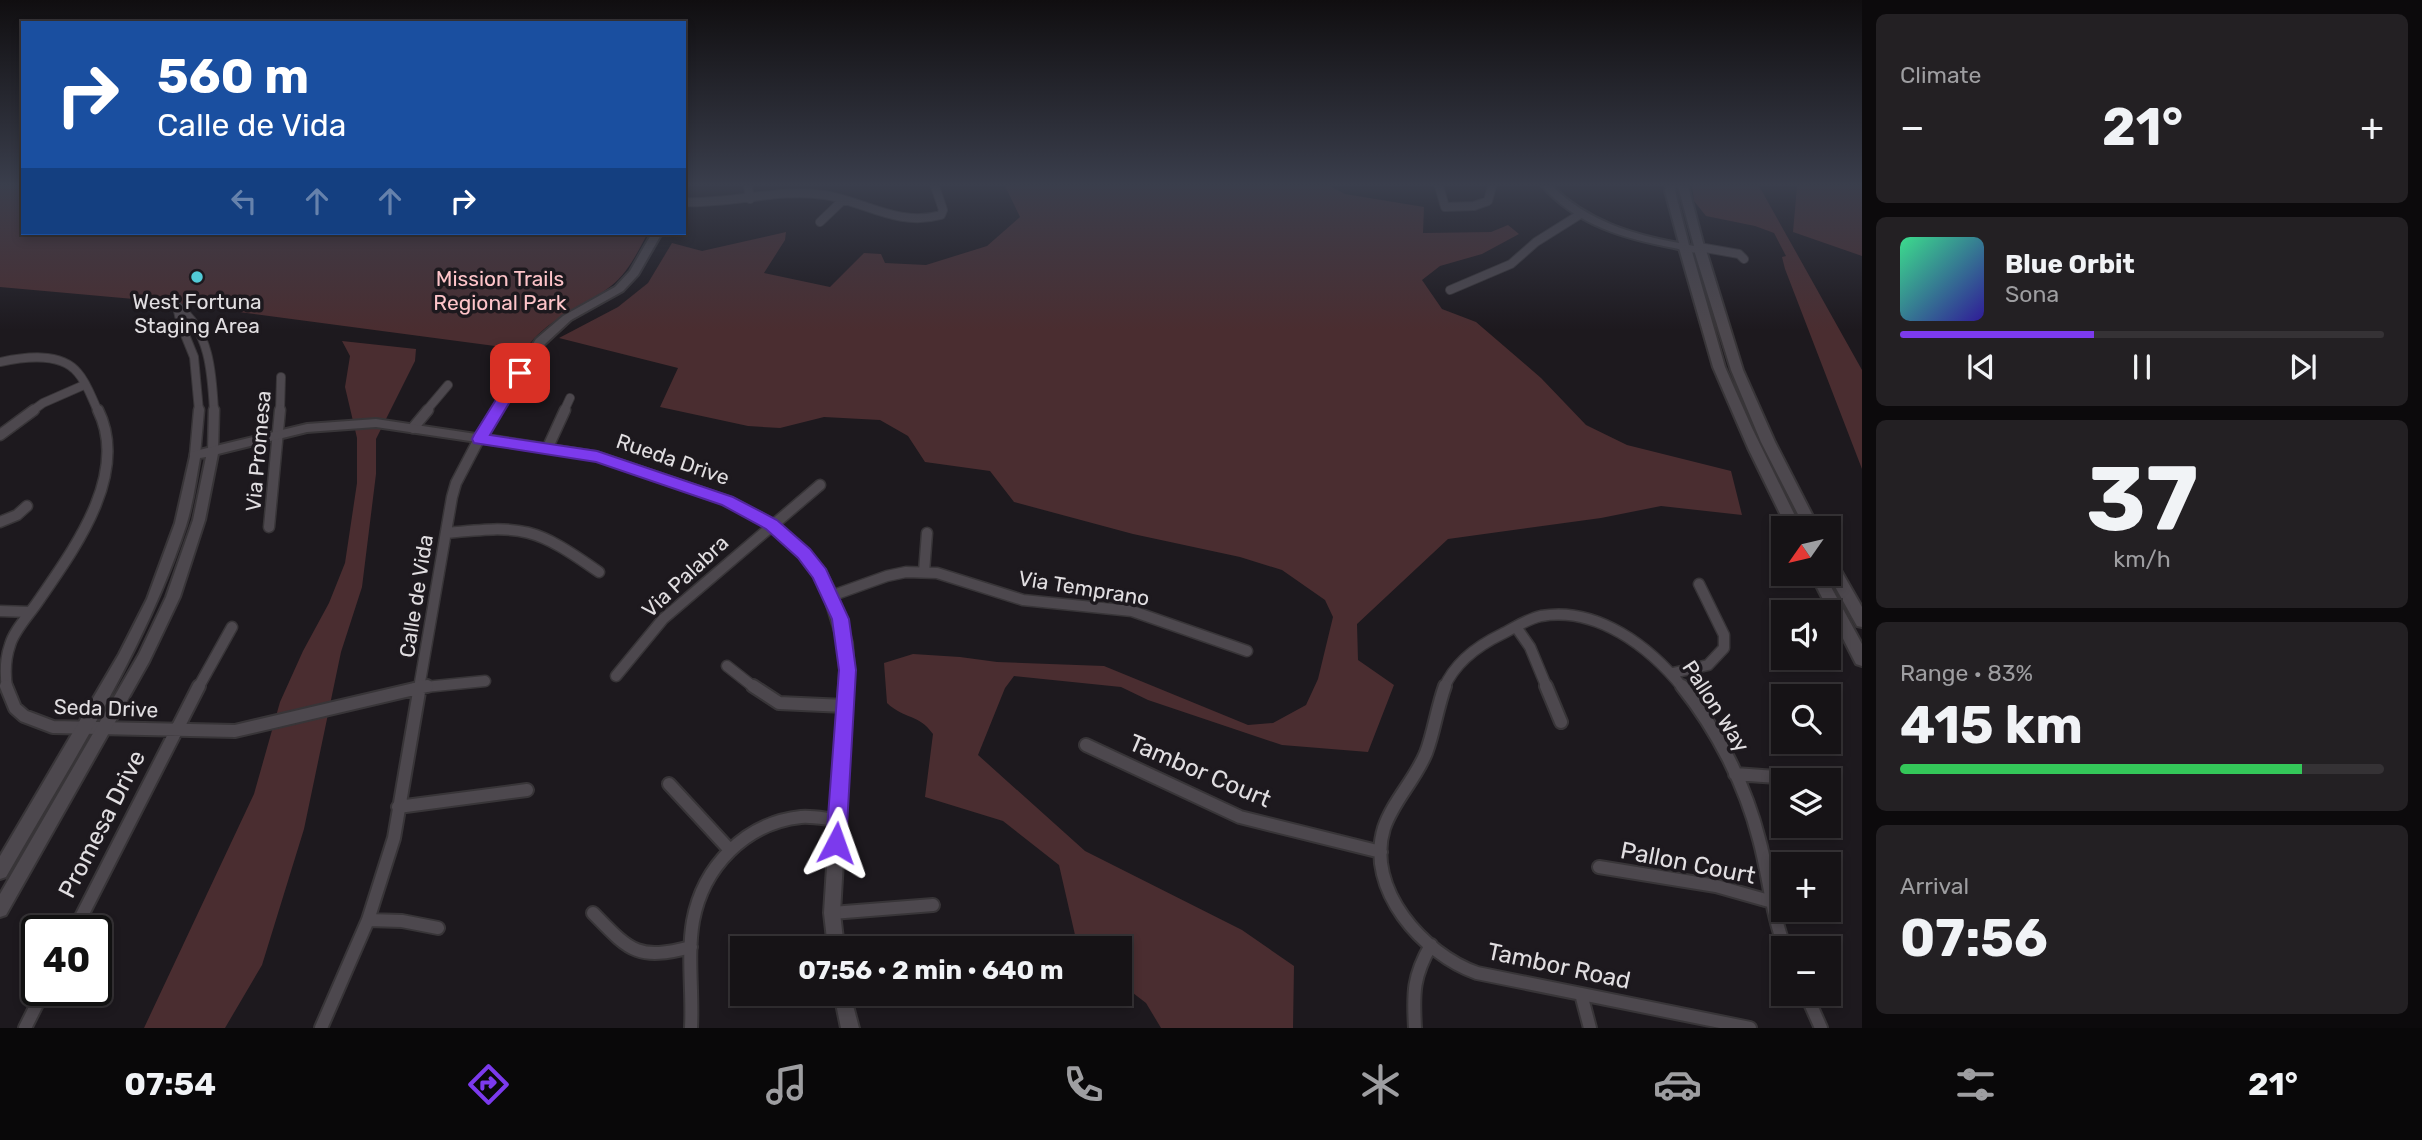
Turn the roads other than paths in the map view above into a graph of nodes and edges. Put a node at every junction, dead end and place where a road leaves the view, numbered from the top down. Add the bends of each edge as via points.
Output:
1 (1549, 234) edge
2 (1624, 234) edge
3 (1689, 234) edge
4 (1692, 234) edge
5 (656, 235) edge
6 (1695, 248) junction
7 (1744, 259) dead end
8 (1450, 290) dead end
9 (0, 362) edge
10 (281, 377) dead end
11 (84, 385) junction
12 (448, 385) dead end
13 (570, 398) dead end
14 (413, 428) junction
15 (0, 435) edge
16 (280, 435) junction
17 (479, 439) junction
18 (548, 447) junction
19 (1755, 449) junction
20 (213, 451) junction
21 (195, 455) junction
22 (820, 485) dead end
23 (1797, 499) junction
24 (27, 506) dead end
25 (1788, 516) edge
26 (1806, 516) edge
27 (0, 522) edge
28 (772, 524) junction
29 (269, 527) dead end
30 (446, 533) junction
31 (927, 533) dead end
32 (599, 572) dead end
33 (924, 572) junction
34 (1841, 583) edge
35 (1699, 584) dead end
36 (1822, 586) edge
37 (831, 596) junction
38 (0, 611) edge
39 (30, 612) junction
40 (1862, 621) edge
41 (232, 627) dead end
42 (1516, 627) junction
43 (1247, 651) dead end
44 (1862, 659) edge
45 (727, 666) dead end
46 (1673, 673) junction
47 (616, 676) dead end
48 (485, 681) dead end
49 (420, 687) junction
50 (845, 706) junction
51 (1561, 722) dead end
52 (81, 728) junction
53 (101, 729) junction
54 (175, 730) junction
55 (1086, 745) dead end
56 (1734, 774) junction
57 (1771, 777) edge
58 (669, 784) dead end
59 (527, 790) dead end
60 (398, 807) junction
61 (838, 820) junction
62 (729, 849) junction
63 (1381, 852) junction
64 (1599, 867) dead end
65 (0, 871) edge
66 (1769, 901) junction
67 (933, 905) dead end
68 (0, 909) edge
69 (593, 913) dead end
70 (832, 913) junction
71 (82, 915) edge
72 (368, 920) junction
73 (438, 928) dead end
74 (835, 936) edge
75 (1779, 936) edge
76 (1431, 946) junction
77 (691, 947) junction
78 (1581, 994) junction
79 (36, 1006) edge
80 (845, 1006) edge
81 (1811, 1006) edge
82 (25, 1028) edge
83 (321, 1028) edge
84 (691, 1028) edge
85 (850, 1028) edge
86 (1415, 1028) edge
87 (1590, 1028) edge
88 (1750, 1028) edge
89 (1821, 1028) edge

1 - 8 street via 1511,264
2 - 6 street
3 - 6 street
4 - 6 street
5 - 17 street, Calle de Vida via 619,289 567,318 540,342
6 - 7 street via 1739,254
6 - 19 main road via 1711,343
6 - 23 main road via 1737,370
9 - 11 street, Seda Drive via 54,360 77,372
10 - 16 street, Via Promesa
11 - 15 street via 43,403
11 - 39 street, Seda Drive via 106,428 105,481 90,519
12 - 14 street
13 - 18 street
14 - 16 street, Rueda Drive via 348,424
14 - 17 street, Rueda Drive
16 - 20 street, Rueda Drive
16 - 29 street, Via Promesa
17 - 18 street, Rueda Drive
17 - 30 street, Calle de Vida via 456,483
18 - 28 street, Rueda Drive via 597,456 728,501
19 - 23 main road via 1766,455 1782,485
19 - 25 main road
20 - 21 street, Rueda Drive
20 - 21 street via 214,390 208,358 188,311 177,306 198,384
20 - 53 street via 199,520 173,597 144,658
21 - 52 street via 181,523 153,599
22 - 28 street, Via Palabra
23 - 26 main road
24 - 27 street
28 - 37 street, Rueda Drive via 804,554
28 - 47 street, Via Palabra via 663,619
30 - 32 street via 529,531 548,538
30 - 49 street, Calle de Vida
31 - 33 street
33 - 37 street, Via Temprano via 887,576
33 - 43 street, Via Temprano via 952,576 1023,600 1132,611
34 - 40 main road
35 - 46 street via 1724,635 1724,648 1708,665
36 - 44 main road
37 - 50 street, Rueda Drive via 845,642
38 - 39 street
39 - 52 street, Seda Drive via 4,661 1,681 9,707 33,723
41 - 54 street, Promesa Drive
42 - 46 street, Pallon Way via 1543,616 1592,622 1634,641
42 - 51 street via 1530,647
42 - 63 street, Pallon Way via 1468,653 1446,683 1434,733 1422,763 1386,822
45 - 50 street via 779,703
46 - 56 street, Pallon Way via 1722,747
48 - 49 street, Seda Drive
49 - 54 street, Seda Drive via 235,731
49 - 60 street, Calle de Vida
50 - 61 street, Rueda Drive
52 - 53 street, Seda Drive
52 - 65 street
53 - 54 street, Seda Drive
53 - 68 street
54 - 71 street, Promesa Drive
55 - 63 street, Tambor Court via 1240,817
56 - 57 street
56 - 66 street, Pallon Way via 1759,841
58 - 62 street
59 - 60 street
60 - 72 street, Calle de Vida via 394,838
61 - 62 street via 801,817 764,827
61 - 70 street, Rueda Drive
62 - 77 street via 699,894
63 - 76 street, Tambor Road via 1387,884 1401,913
64 - 66 street, Pallon Court via 1716,886
66 - 75 street, Pallon Way
67 - 70 street
69 - 77 street via 636,953 664,955
70 - 74 street, Rueda Drive
72 - 73 street
72 - 83 street, Calle de Vida
76 - 78 street, Tambor Road via 1469,970
76 - 86 street via 1413,983
77 - 84 street
78 - 87 street
78 - 88 street, Tambor Road
79 - 82 street
80 - 85 street
81 - 89 street

